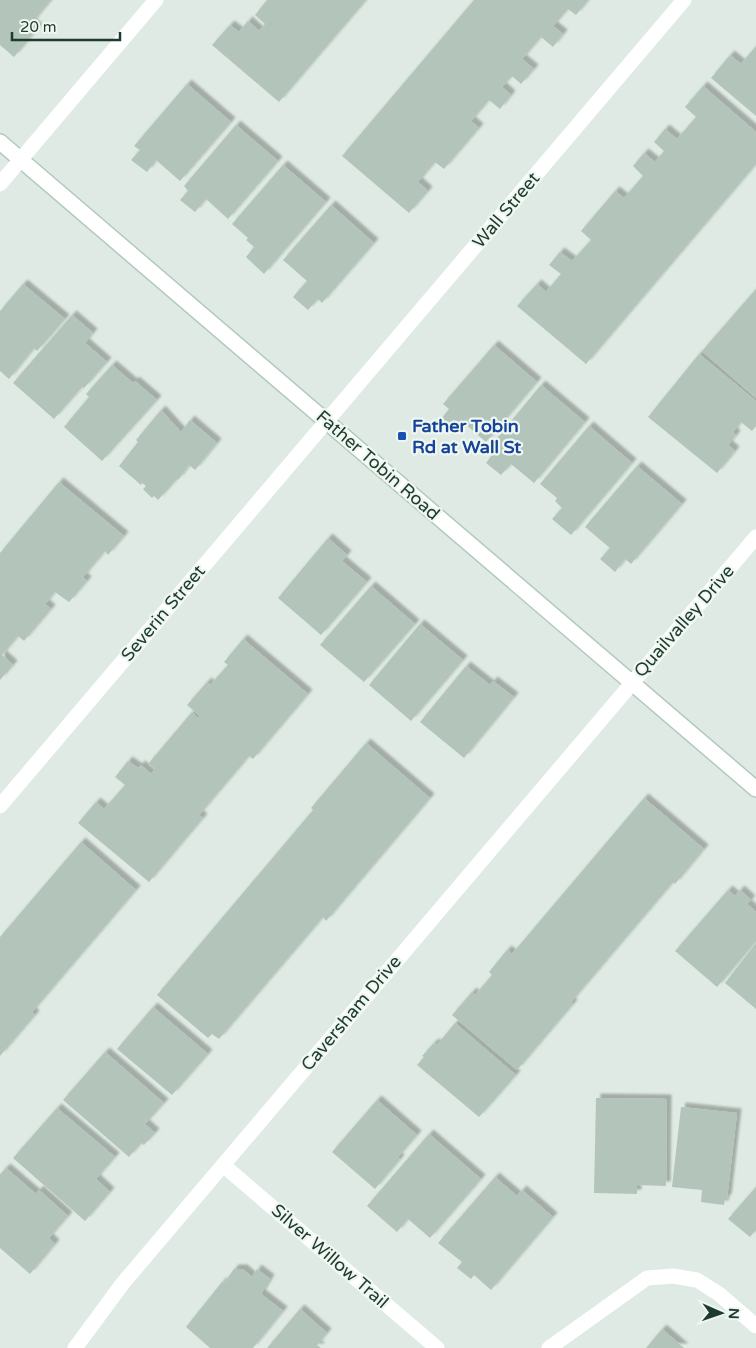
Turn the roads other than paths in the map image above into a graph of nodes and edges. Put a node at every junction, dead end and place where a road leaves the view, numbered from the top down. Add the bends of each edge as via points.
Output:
1 (156, 0) edge
2 (684, 0) edge
3 (0, 142) edge
4 (21, 160) junction
5 (0, 184) edge
6 (327, 420) junction
7 (756, 537) edge
8 (632, 682) junction
9 (756, 788) edge
10 (0, 806) edge
11 (223, 1164) junction
12 (756, 1326) edge
13 (75, 1348) edge
14 (437, 1348) edge
15 (549, 1348) edge

1 - 4 street
2 - 6 street, Wall Street
3 - 4 street, Father Tobin Road
4 - 5 street
4 - 6 street, Father Tobin Road
6 - 8 street, Father Tobin Road
6 - 10 street, Severin Street
7 - 8 street, Quailvalley Drive
8 - 9 street, Father Tobin Road
8 - 11 street, Caversham Drive
11 - 13 street, Caversham Drive via 123,1283
11 - 14 street, Silver Willow Trail
12 - 15 street via 697,1280 673,1276 647,1278

